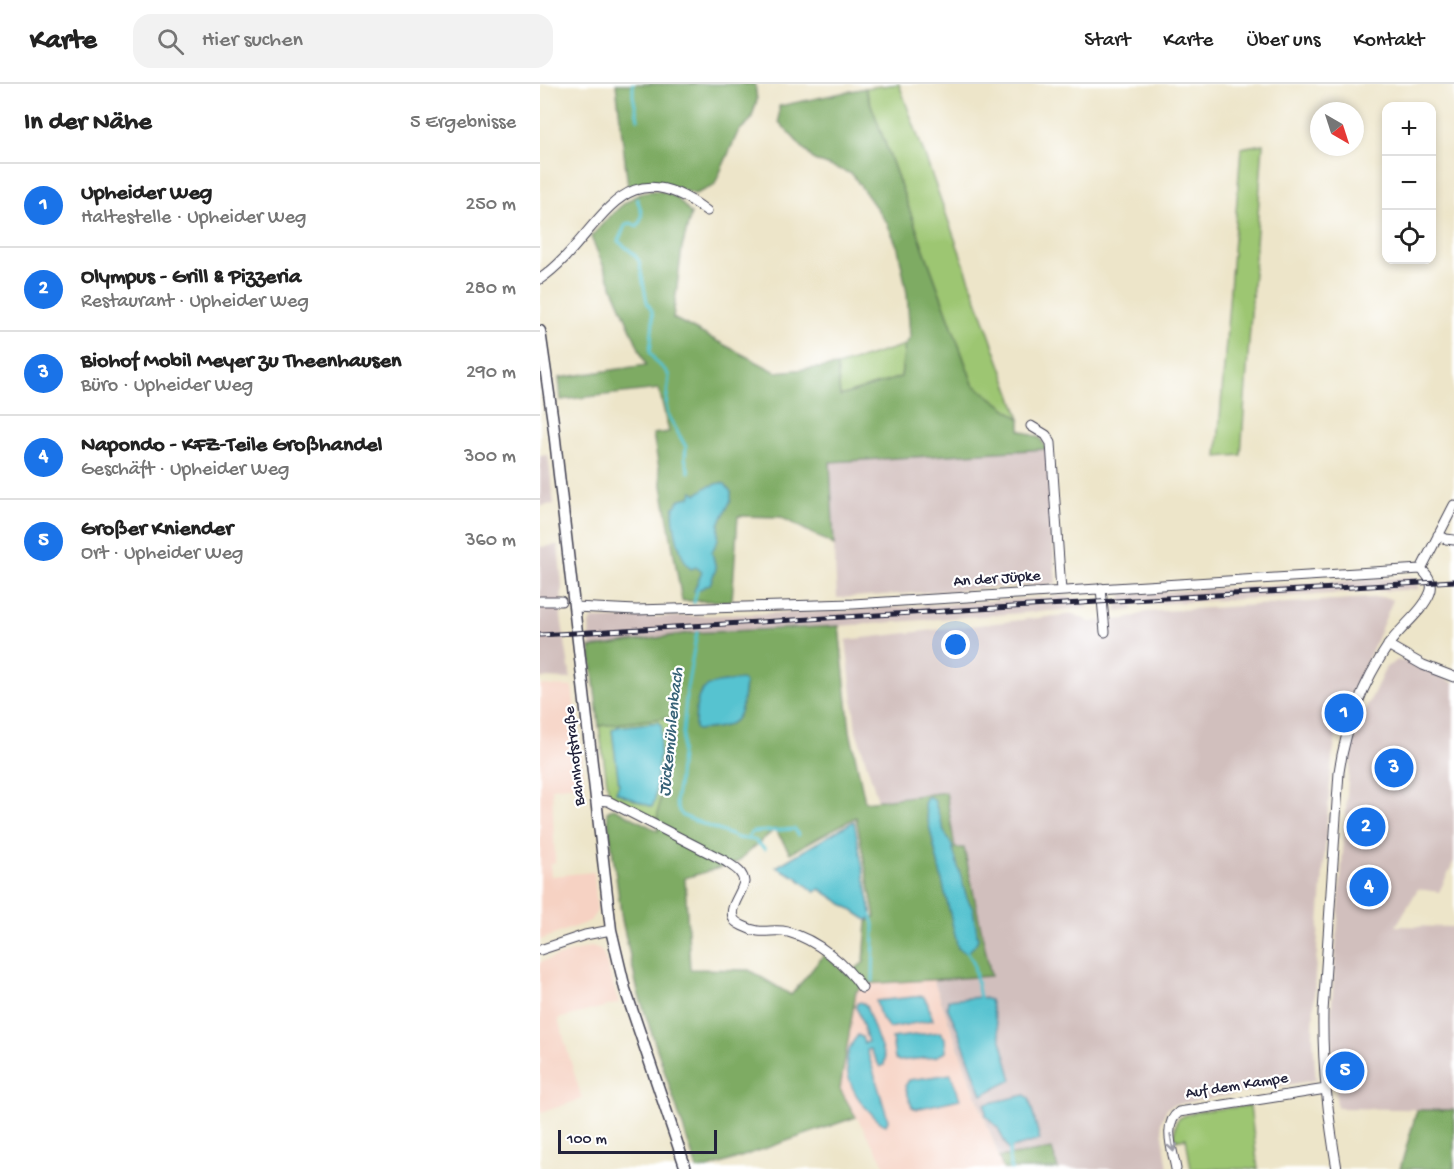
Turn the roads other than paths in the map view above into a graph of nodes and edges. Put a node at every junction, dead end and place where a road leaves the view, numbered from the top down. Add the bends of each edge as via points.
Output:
1 (707, 211) dead end
2 (540, 279) edge
3 (540, 330) edge
4 (1031, 426) dead end
5 (1454, 505) edge
6 (1438, 535) junction
7 (1454, 540) edge
8 (1421, 569) junction
9 (1101, 588) junction
10 (1061, 591) junction
11 (540, 602) edge
12 (561, 602) dead end
13 (575, 607) junction
14 (1105, 633) dead end
15 (1388, 645) junction
16 (1454, 677) edge
17 (596, 800) junction
18 (611, 930) junction
19 (540, 950) edge
20 (862, 988) dead end
21 (1326, 1089) junction
22 (686, 1169) edge
23 (1176, 1169) edge
24 (1337, 1169) edge

1 - 2 street via 663,187 642,187 612,204
3 - 13 street, Bahnhofstraße
4 - 10 street via 1051,443
5 - 6 street
6 - 7 street
6 - 8 street
8 - 9 street, An der Jüpke
8 - 15 street via 1431,582 1430,594
9 - 10 street, An der Jüpke
9 - 14 street
10 - 13 street, An der Jüpke via 702,609
11 - 12 street
13 - 17 street, Bahnhofstraße
15 - 16 street
15 - 21 street via 1351,717 1339,772 1323,1012
17 - 18 street, Bahnhofstraße
17 - 20 street via 609,801 732,866 744,878 733,909 736,922 753,931 787,932 806,939 852,974
18 - 19 street
18 - 22 street, Bahnhofstraße via 624,989
21 -> 23 street, Auf dem Kampe via 1179,1112 1169,1128
21 - 24 street

